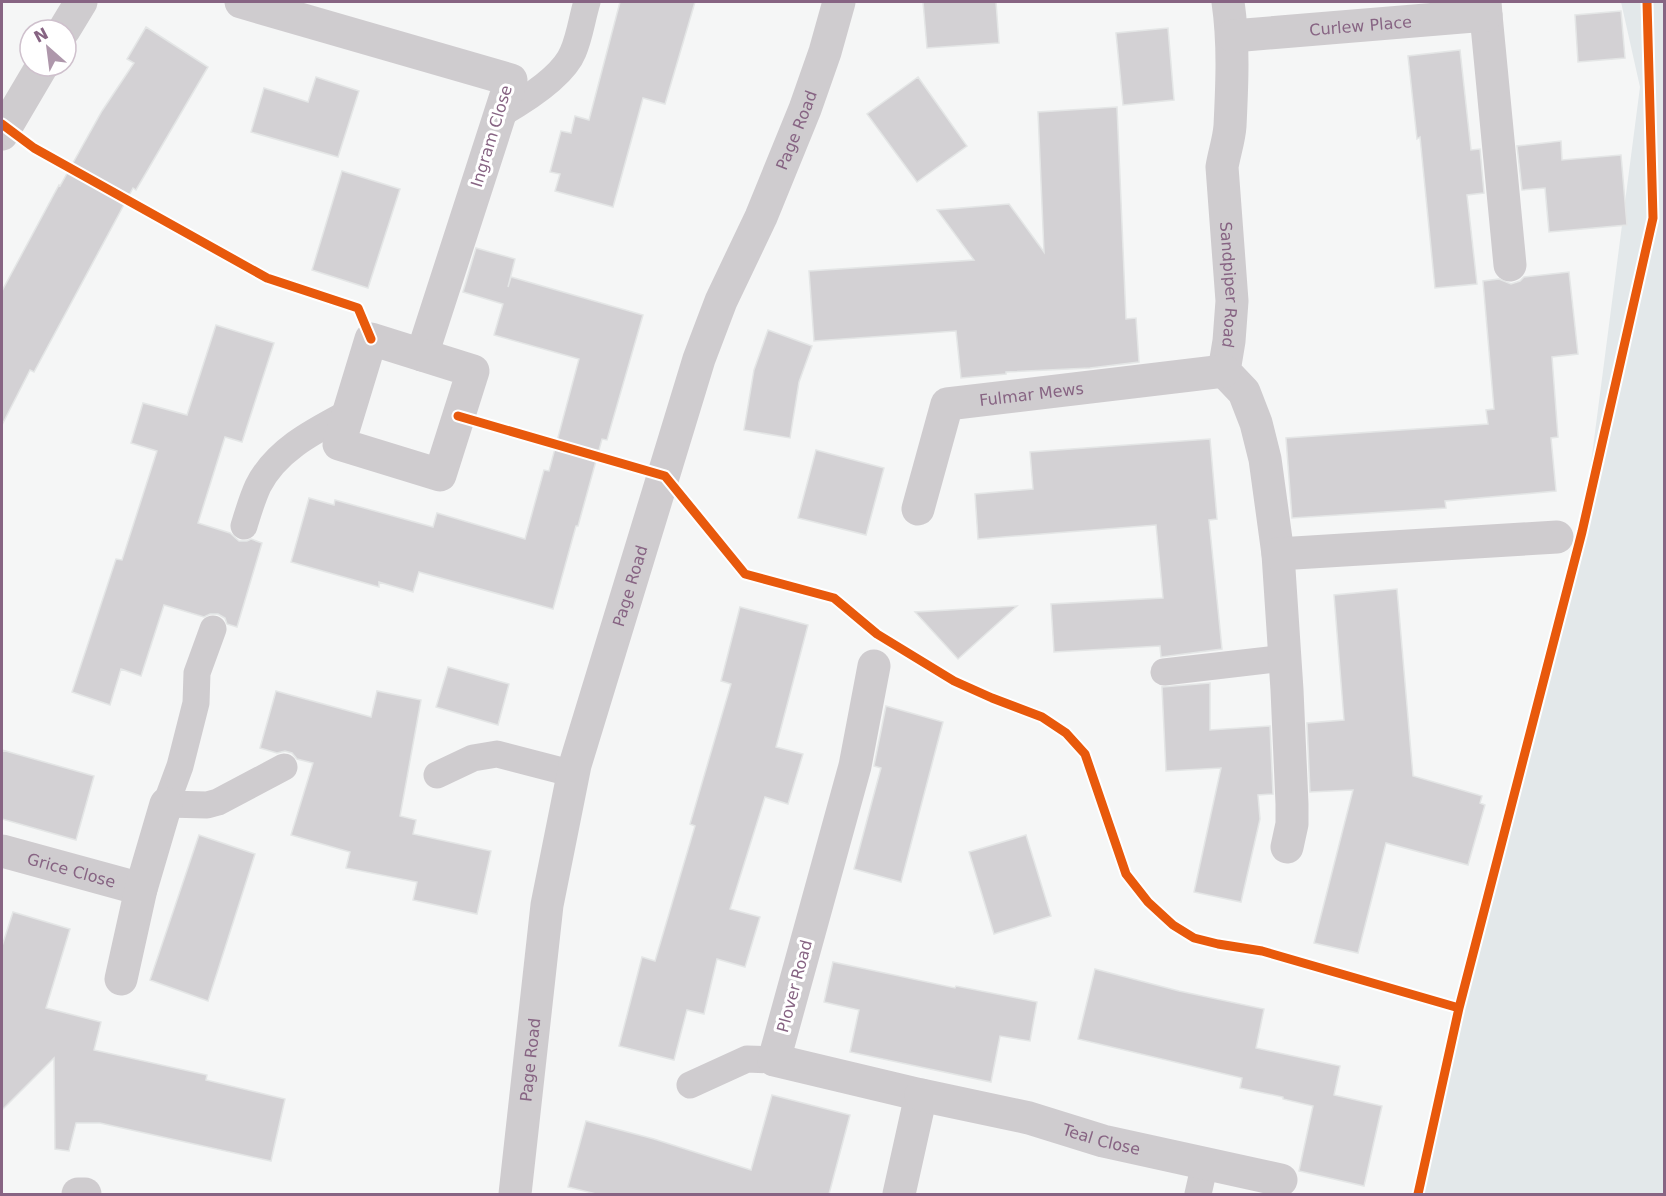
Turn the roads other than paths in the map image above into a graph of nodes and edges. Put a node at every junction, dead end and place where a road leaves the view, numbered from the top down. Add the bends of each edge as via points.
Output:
1 (81, 2) edge
2 (241, 2) edge
3 (587, 2) edge
4 (840, 2) edge
5 (1228, 2) edge
6 (1486, 8) edge
7 (71, 18) edge
8 (1233, 36) junction
9 (35, 78) edge
10 (499, 116) junction
11 (2, 134) edge
12 (1510, 265) dead end
13 (422, 355) junction
14 (1224, 371) junction
15 (348, 413) junction
16 (918, 509) dead end
17 (244, 526) dead end
18 (1557, 537) dead end
19 (1278, 554) junction
20 (213, 629) dead end
21 (1285, 658) junction
22 (874, 666) dead end
23 (1164, 672) dead end
24 (284, 767) dead end
25 (574, 774) junction
26 (437, 775) dead end
27 (166, 804) junction
28 (1287, 847) dead end
29 (2, 851) edge
30 (141, 889) junction
31 (121, 979) dead end
32 (774, 1060) junction
33 (690, 1085) dead end
34 (921, 1095) junction
35 (1202, 1179) edge
36 (1281, 1180) dead end
37 (78, 1194) edge
38 (85, 1194) edge
39 (515, 1194) edge
40 (899, 1194) edge

1 - 7 street
2 - 10 street, Ingram Close via 511,80
3 - 10 lane via 573,52 564,66
4 - 25 street, Page Road via 805,109 699,359
5 - 8 street, Sandpiper Road
6 - 8 street, Curlew Place
6 - 12 street, Curlew Place
8 - 14 street, Sandpiper Road via 1230,129 1222,167 1232,301
9 - 11 street
10 - 13 street, Ingram Close
13 - 15 street via 371,339
13 - 15 street via 473,370 440,475 339,444
14 - 16 street, Fulmar Mews via 947,404
14 - 19 street via 1244,392 1256,423
15 - 17 lane via 288,448 259,484
18 - 19 street
19 - 21 street
20 - 27 lane via 197,673 196,703
21 - 23 lane
21 - 28 street via 1292,804
22 - 32 street, Plover Road via 855,766
24 - 27 lane via 218,802
25 - 26 lane via 496,753 473,758
25 - 39 street, Page Road via 547,905
27 - 30 street
29 - 30 street, Grice Close
30 - 31 street
32 - 33 lane via 747,1059
32 - 34 street
34 - 35 street, Teal Close via 1029,1118
34 - 40 street
35 - 36 street, Teal Close
37 - 38 street

